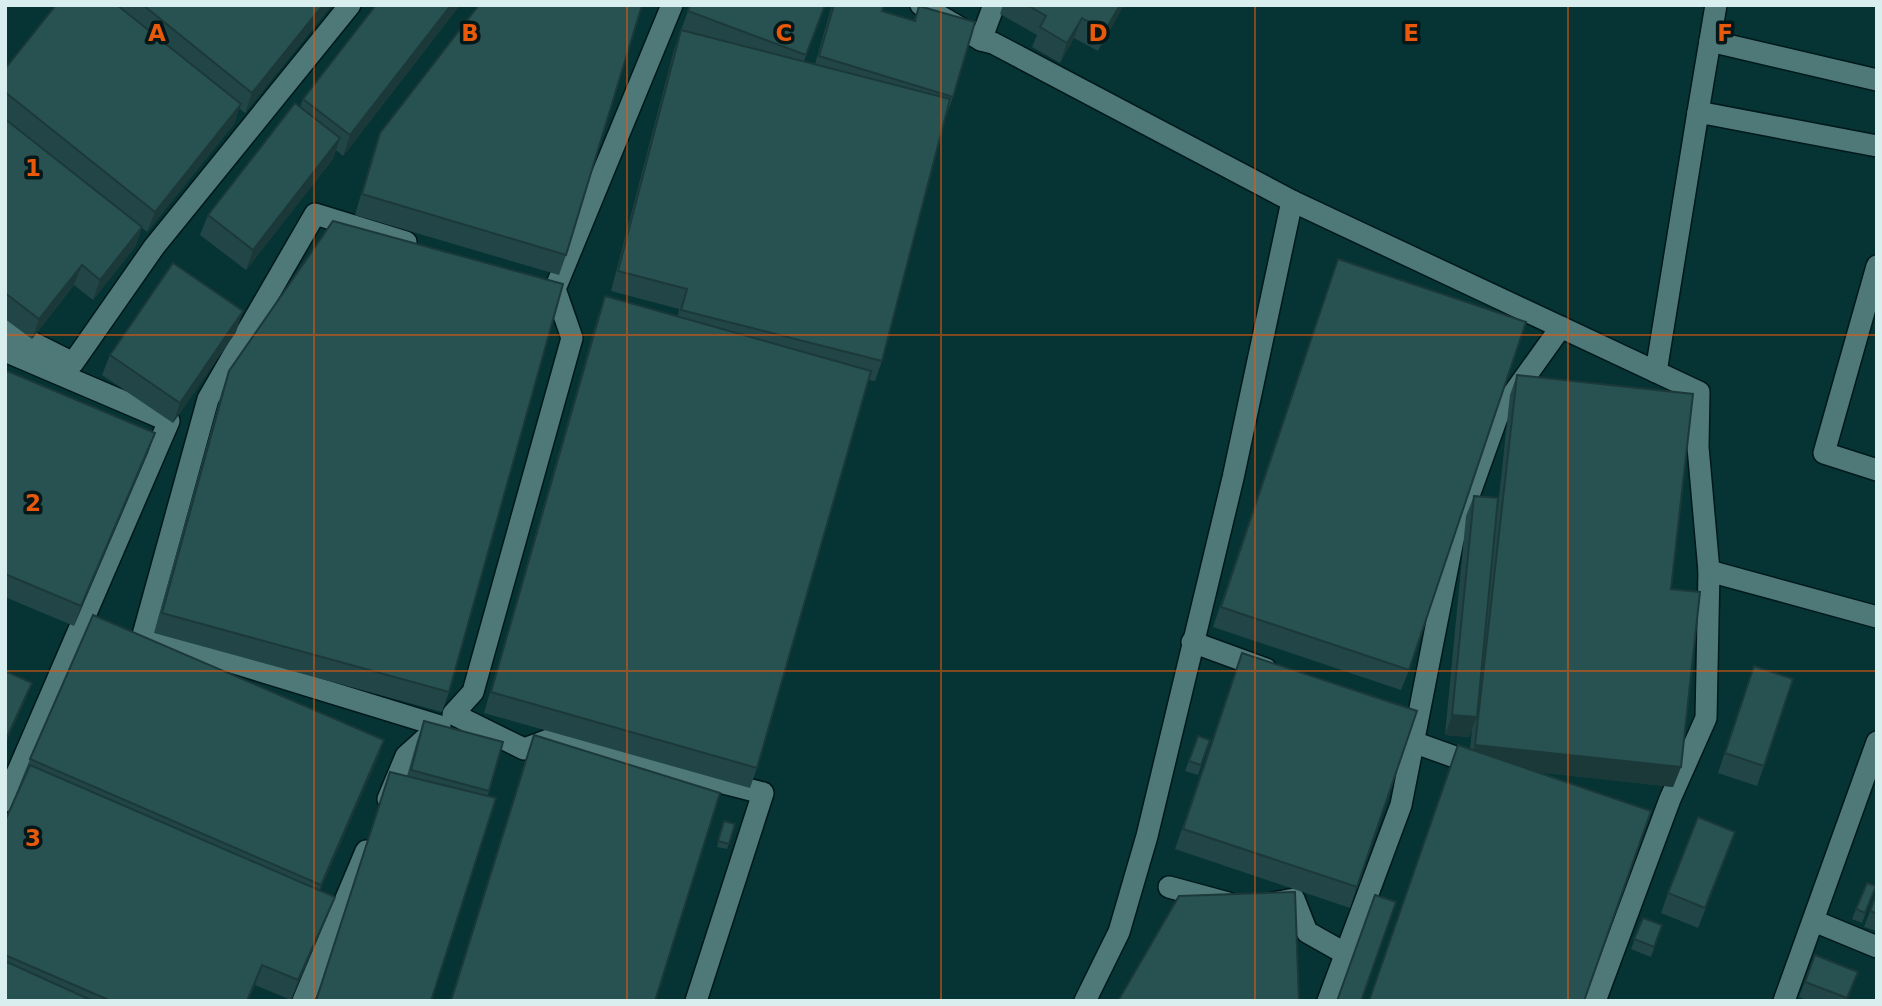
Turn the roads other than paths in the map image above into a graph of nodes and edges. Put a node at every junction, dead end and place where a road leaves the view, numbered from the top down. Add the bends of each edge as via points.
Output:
1 (350, 5) edge
2 (672, 5) edge
3 (921, 5) edge
4 (995, 5) edge
5 (1716, 5) edge
6 (981, 40) junction
7 (1710, 41) junction
8 (1877, 80) edge
9 (230, 109) edge
10 (1698, 113) junction
11 (252, 127) junction
12 (1877, 146) edge
13 (1292, 201) junction
14 (133, 229) edge
15 (154, 247) junction
16 (422, 247) edge
17 (1877, 266) edge
18 (528, 281) edge
19 (555, 289) junction
20 (1561, 327) junction
21 (5, 329) edge
22 (5, 351) edge
23 (1657, 372) junction
24 (1877, 470) edge
25 (1709, 571) junction
26 (1877, 617) edge
27 (1192, 642) junction
28 (1280, 674) edge
29 (1392, 715) edge
30 (446, 720) junction
31 (1415, 733) junction
32 (1877, 742) edge
33 (1504, 775) edge
34 (5, 802) edge
35 (1633, 821) edge
36 (1658, 830) junction
37 (1169, 887) dead end
38 (1814, 921) junction
39 (1877, 947) edge
40 (1346, 954) junction
41 (303, 1001) edge
42 (696, 1001) edge
43 (1085, 1001) edge
44 (1328, 1001) edge
45 (1595, 1001) edge
46 (1784, 1001) edge

1 - 11 street
2 - 19 street
3 - 6 street
4 - 6 street
5 - 7 street
6 - 13 street
7 - 8 street
7 - 10 street
9 - 11 street
10 - 12 street
10 - 23 street
11 - 15 street
13 - 20 street
13 - 27 street via 1233,478
14 - 15 street
15 - 21 street via 74,363
16 - 30 street via 316,214 208,398 143,635
17 - 24 street via 1824,453
18 - 19 street
19 - 30 street via 572,338 473,692
20 - 23 street
20 - 31 street via 1498,415 1453,540
22 - 34 street via 169,421
23 - 25 street via 1699,392 1698,447
25 - 26 street
25 - 36 street via 1706,718
27 - 28 street
27 - 43 street via 1147,836 1119,932
29 - 31 street
30 - 41 street via 406,756
30 - 42 street via 524,749 551,738 763,793
31 - 33 street
31 - 40 street via 1401,805
32 - 38 street
35 - 36 street
36 - 45 street
37 - 40 street via 1249,908 1294,899 1307,932
38 - 39 street
38 - 46 street
40 - 44 street

